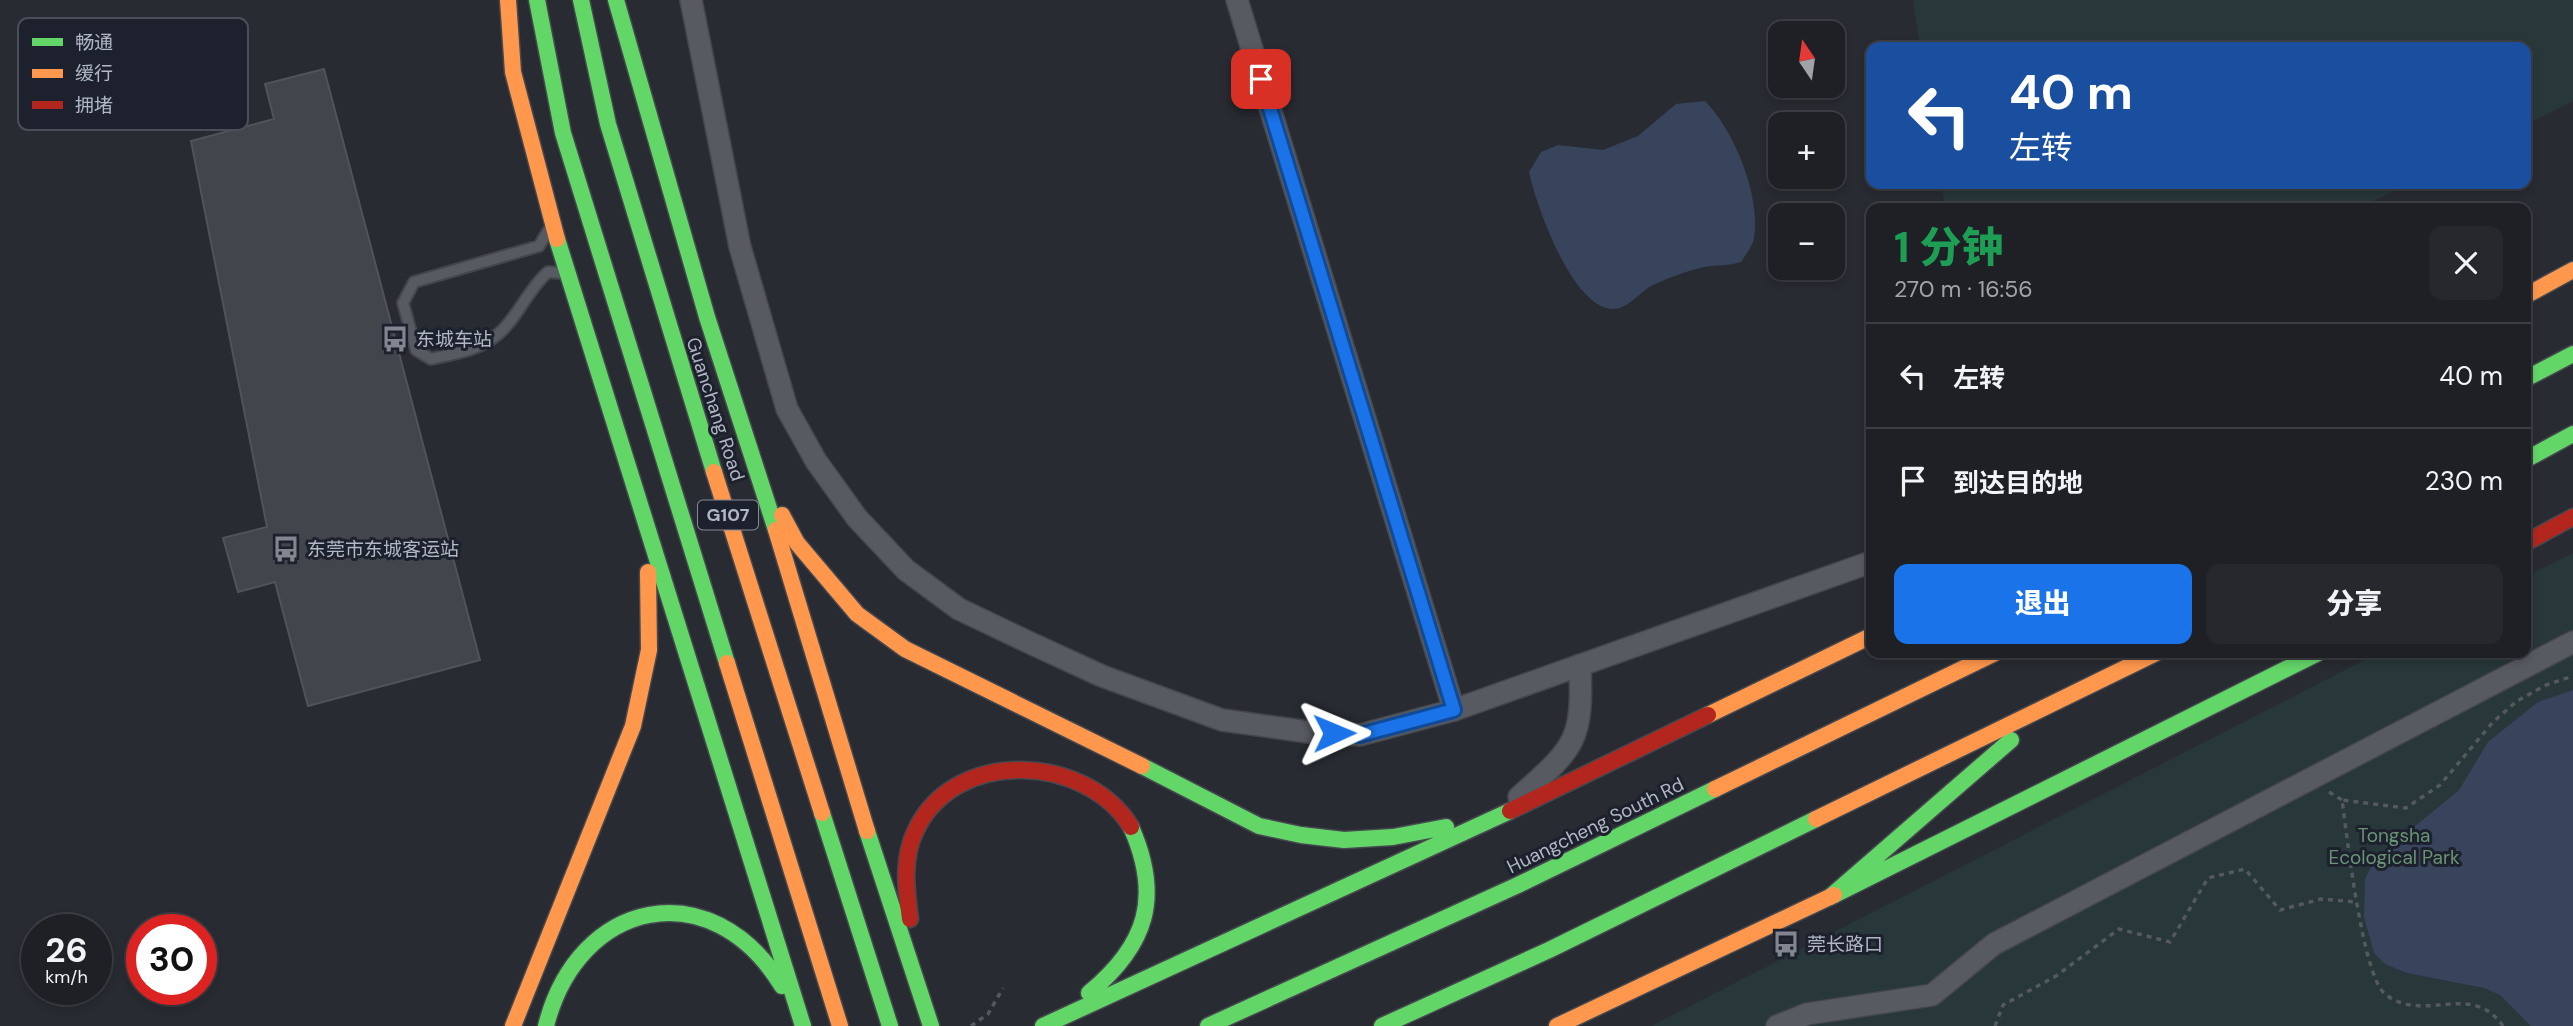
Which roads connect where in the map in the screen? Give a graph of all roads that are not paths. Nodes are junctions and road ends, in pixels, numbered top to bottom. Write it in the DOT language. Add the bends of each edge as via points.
graph roads {
  1 [pos="508,0"];
  2 [pos="537,0"];
  3 [pos="580,0"];
  4 [pos="615,0"];
  5 [pos="691,0"];
  6 [pos="1237,0"];
  7 [pos="550,217"];
  8 [pos="2573,270"];
  9 [pos="571,286"];
  10 [pos="2531,291"];
  11 [pos="2573,354"];
  12 [pos="2531,376"];
  13 [pos="2573,434"];
  14 [pos="2531,457"];
  15 [pos="755,464"];
  16 [pos="642,507"];
  17 [pos="2573,517"];
  18 [pos="2531,539"];
  19 [pos="1866,564"];
  20 [pos="1866,638"];
  21 [pos="2573,642"];
  22 [pos="1985,658"];
  23 [pos="2146,658"];
  24 [pos="2308,658"];
  25 [pos="1580,665"];
  26 [pos="2050,705"];
  27 [pos="1454,710"];
  28 [pos="1496,818"];
  29 [pos="1830,897"];
  30 [pos="925,1008"];
  31 [pos="1580,1016"];
  32 [pos="513,1026"];
  33 [pos="546,1026"];
  34 [pos="802,1026"];
  35 [pos="841,1026"];
  36 [pos="890,1026"];
  37 [pos="931,1026"];
  38 [pos="1042,1026"];
  39 [pos="1208,1026"];
  40 [pos="1382,1026"];
  41 [pos="1557,1026"];
  42 [pos="1566,1026"];
  43 [pos="1777,1026"];
  1 -- 7 [label="main road" via="513,72"];
  2 -- 35 [label="main road, G107" via="563,133"];
  3 -- 36 [label="main road, Guanchang Road / G107" via="608,124 652,275"];
  4 -- 15 [label="main road"];
  5 -- 27 [label="street" via="740,247 788,409 816,461 857,518 906,570 959,609 1026,641 1102,676 1222,720 1360,735"];
  6 -- 27 [label="street"];
  7 -- 9 [label="main road"];
  7 -- 9 [label="lane" via="539,246 414,282 403,303 416,350 431,359 466,351 497,335 532,285 548,272 560,271"];
  8 -- 10 [label="main road"];
  9 -- 16 [label="main road"];
  11 -- 12 [label="main road"];
  13 -- 14 [label="main road"];
  15 -- 28 [label="main road" via="797,543 857,614 905,649 1259,826 1344,840 1393,837"];
  15 -- 30 [label="main road" via="836,735"];
  16 -- 32 [label="main road" via="652,610 645,686 634,726"];
  16 -- 34 [label="main road"];
  17 -- 18 [label="main road"];
  19 -- 25 [label="street"];
  20 -- 28 [label="main road"];
  21 -- 43 [label="street" via="1994,944 1932,995 1807,1014"];
  22 -- 39 [label="main road, Huangcheng South Rd" via="1518,885"];
  23 -- 26 [label="main road"];
  24 -- 29 [label="main road"];
  25 -- 27 [label="street"];
  25 -- 28 [label="street" via="1582,713 1567,754"];
  26 -- 29 [label="main road"];
  26 -- 40 [label="main road" via="1549,950"];
  28 -- 38 [label="main road"];
  29 -- 31 [label="main road"];
  30 -- 37 [label="main road"];
  30 -- 38 [label="main road" via="906,882 910,844 920,821 939,799 966,783 995,773 1054,770 1081,779 1106,795 1125,816 1146,864 1148,893 1139,938 1127,959 1091,992"];
  31 -- 41 [label="main road"];
  31 -- 42 [label="main road"];
  33 -- 34 [label="main road" via="566,970 584,948 629,922 678,914 702,916 738,934 766,962"];
}
